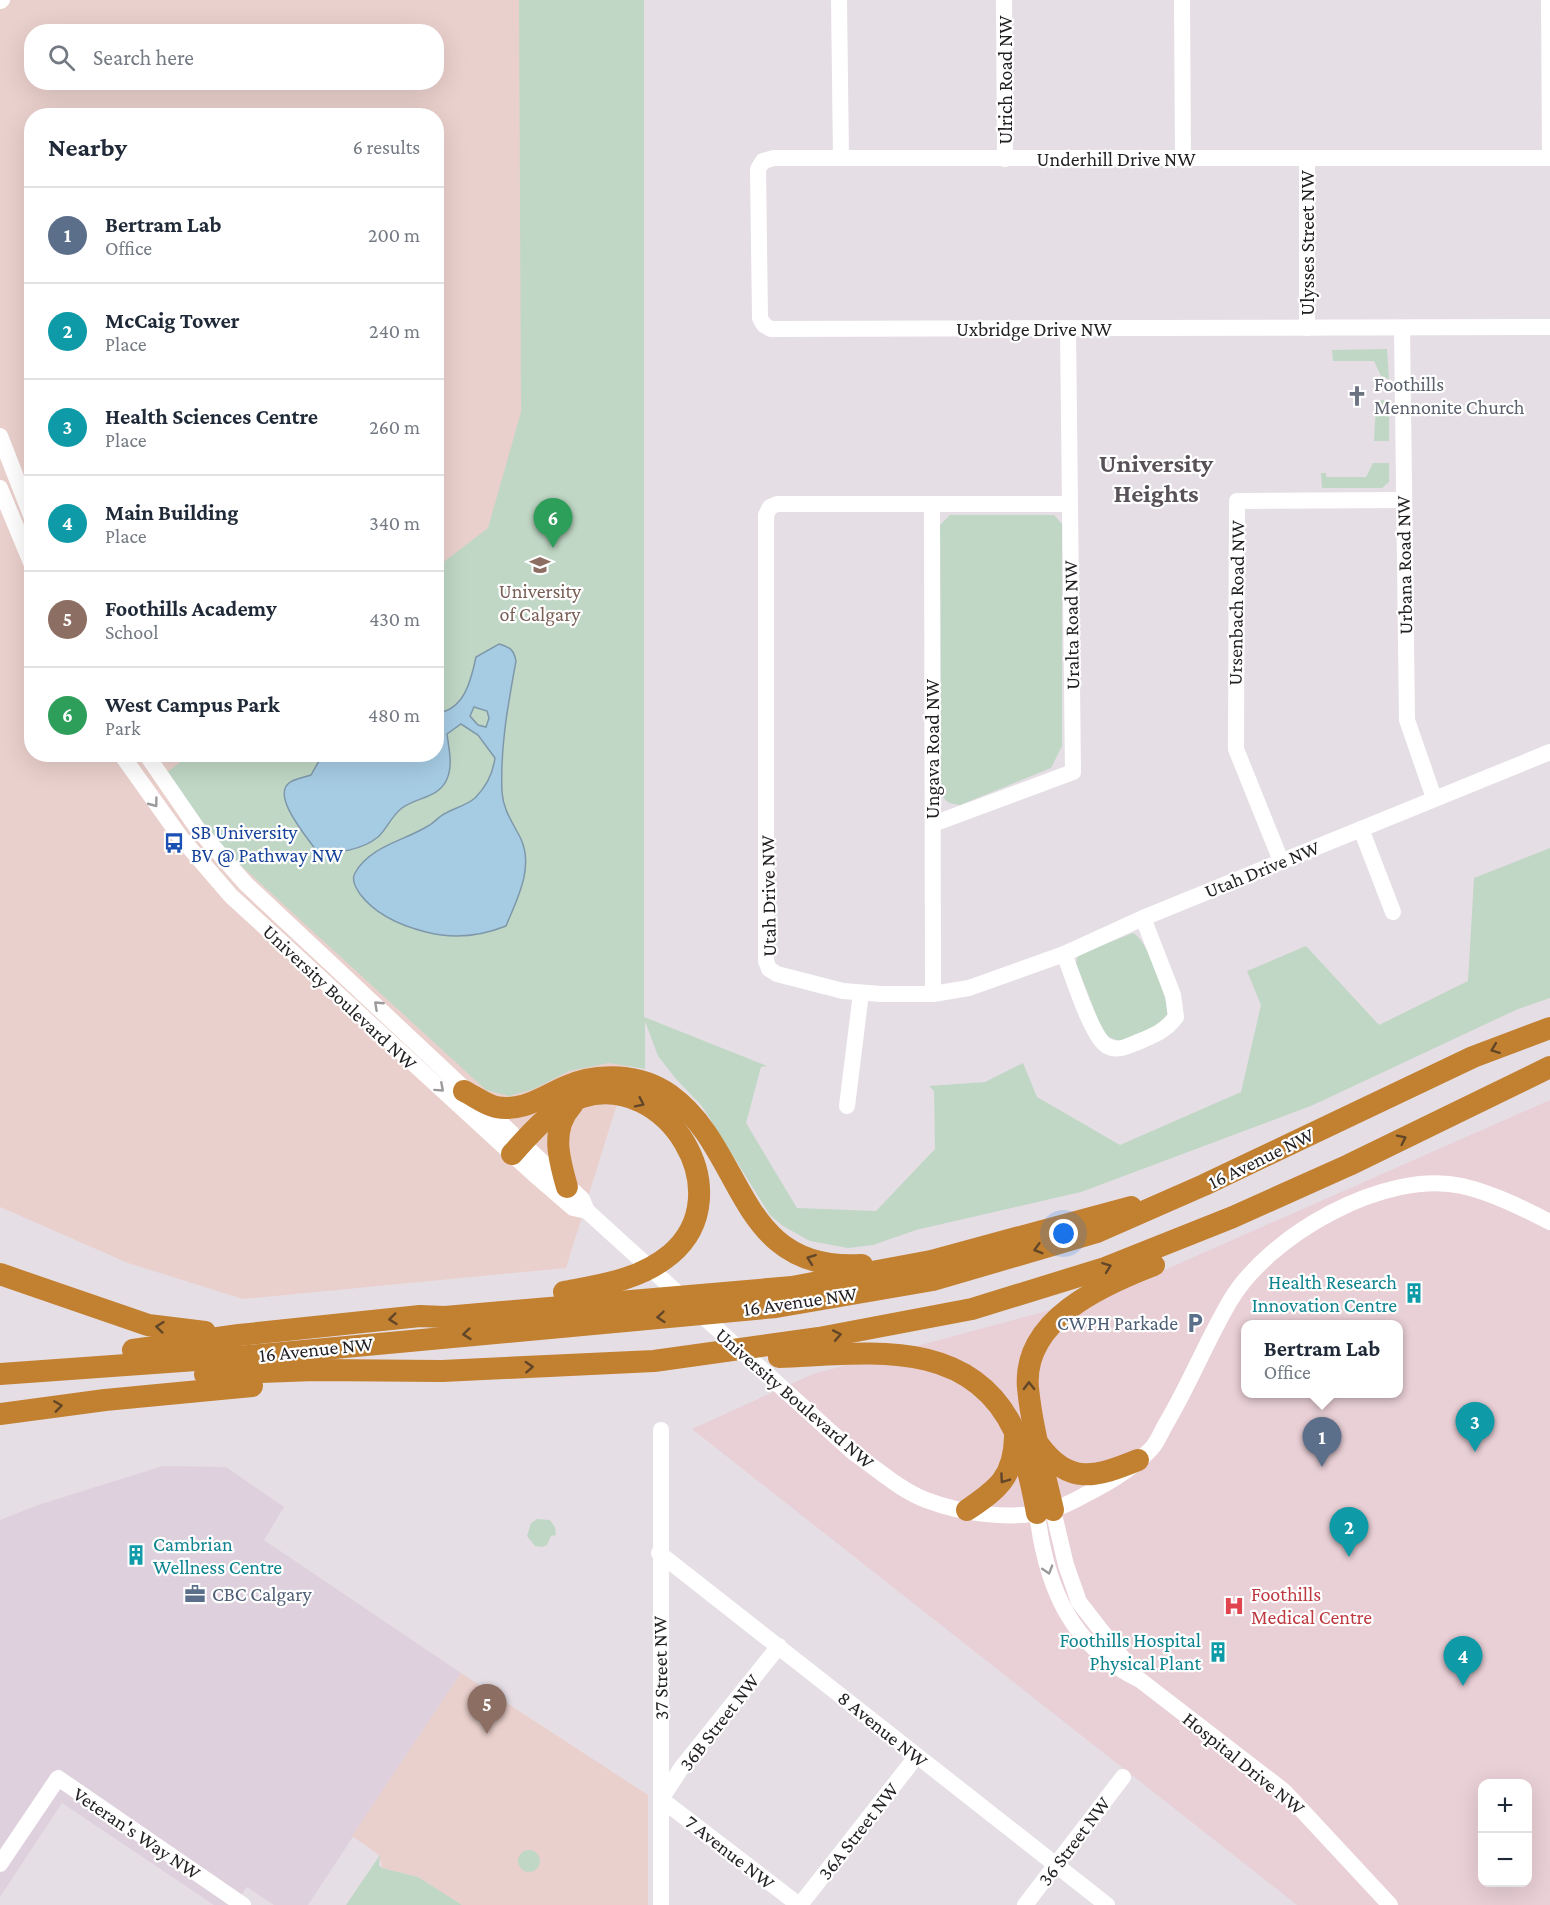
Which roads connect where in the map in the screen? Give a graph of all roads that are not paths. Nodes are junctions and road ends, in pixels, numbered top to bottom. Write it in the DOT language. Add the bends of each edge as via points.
graph roads {
  1 [pos="839,0"];
  2 [pos="1004,0"];
  3 [pos="1182,0"];
  4 [pos="1549,0"];
  5 [pos="841,158"];
  6 [pos="1183,158"];
  7 [pos="1306,158"];
  8 [pos="1550,158"];
  9 [pos="1005,159"];
  10 [pos="1550,327"];
  11 [pos="1307,328"];
  12 [pos="1402,328"];
  13 [pos="1068,329"];
  14 [pos="0,436"];
  15 [pos="0,488"];
  16 [pos="24,498"];
  17 [pos="1403,500"];
  18 [pos="932,504"];
  19 [pos="1069,504"];
  20 [pos="24,546"];
  21 [pos="1550,752"];
  22 [pos="127,762"];
  23 [pos="152,762"];
  24 [pos="1434,798"];
  25 [pos="933,824"];
  26 [pos="1360,828"];
  27 [pos="1281,861"];
  28 [pos="1393,912"];
  29 [pos="1143,918"];
  30 [pos="1064,954"];
  31 [pos="861,993"];
  32 [pos="933,994"];
  33 [pos="1550,1028"];
  34 [pos="1550,1067"];
  35 [pos="464,1091"];
  36 [pos="583,1096"];
  37 [pos="545,1100"];
  38 [pos="847,1106"];
  39 [pos="513,1144"];
  40 [pos="1349,1165"];
  41 [pos="567,1187"];
  42 [pos="1171,1199"];
  43 [pos="587,1211"];
  44 [pos="1550,1222"];
  45 [pos="931,1261"];
  46 [pos="0,1274"];
  47 [pos="420,1316"];
  48 [pos="239,1335"];
  49 [pos="654,1361"];
  50 [pos="0,1372"];
  51 [pos="365,1372"];
  52 [pos="0,1389"];
  53 [pos="0,1414"];
  54 [pos="661,1430"];
  55 [pos="1015,1433"];
  56 [pos="1038,1444"];
  57 [pos="1137,1460"];
  58 [pos="966,1510"];
  59 [pos="1045,1511"];
  60 [pos="659,1553"];
  61 [pos="779,1646"];
  62 [pos="916,1757"];
  63 [pos="1123,1777"];
  64 [pos="661,1799"];
  65 [pos="0,1864"];
  66 [pos="1056,1865"];
  67 [pos="243,1905"];
  68 [pos="662,1905"];
  69 [pos="799,1905"];
  70 [pos="1025,1905"];
  71 [pos="1107,1905"];
  72 [pos="1390,1905"];
  1 -- 5 [label="street"];
  2 -- 9 [label="street, Ulrich Road NW"];
  3 -- 6 [label="street"];
  4 -- 8 [label="street"];
  5 -- 9 [label="street, Underhill Drive NW"];
  5 -- 13 [label="street, Uxbridge Drive NW" via="774,158 763,161 758,169 760,318 764,325 771,329"];
  6 -- 7 [label="street, Underhill Drive NW"];
  6 -- 9 [label="street, Underhill Drive NW"];
  7 -- 8 [label="street, Underhill Drive NW"];
  7 -- 11 [label="street, Ulysses Street NW"];
  10 -- 12 [label="street, Uxbridge Drive NW"];
  11 -- 12 [label="street, Uxbridge Drive NW"];
  11 -- 13 [label="street, Uxbridge Drive NW"];
  12 -- 17 [label="street, Urbana Road NW"];
  13 -- 19 [label="street, Uralta Road NW"];
  14 -- 16 [label="street"];
  15 -- 20 [label="street"];
  17 -- 24 [label="street, Urbana Road NW" via="1407,720"];
  17 -- 27 [label="street, Ursenbach Road NW" via="1237,501 1236,749"];
  18 -- 19 [label="street, Utah Drive NW"];
  18 -- 25 [label="street, Ungava Road NW"];
  18 -- 31 [label="street, Utah Drive NW" via="777,504 765,515 766,961 777,974"];
  19 -- 25 [label="street, Uralta Road NW" via="1073,772"];
  21 -- 24 [label="street, Utah Drive NW"];
  22 -- 39 [label="street, University Boulevard NW, one-way" via="181,838 231,896"];
  35 -- 23 [label="street, University Boulevard NW, one-way" via="246,884 197,828"];
  24 -- 26 [label="street, Utah Drive NW"];
  25 -- 32 [label="street, Ungava Road NW"];
  26 -- 27 [label="street, Utah Drive NW"];
  26 -- 28 [label="street"];
  27 -- 29 [label="street, Utah Drive NW"];
  29 -- 30 [label="street, Utah Drive NW"];
  29 -- 30 [label="street" via="1173,995 1176,1017 1166,1031 1121,1049 1101,1041"];
  30 -- 32 [label="street, Utah Drive NW" via="969,988"];
  31 -- 32 [label="street, Utah Drive NW"];
  31 -- 38 [label="street"];
  33 -- 42 [label="highway, 16 Avenue NW, one-way" via="1473,1057"];
  40 -- 34 [label="highway, 16 Avenue NW, one-way"];
  35 -- 37 [label="highway" via="495,1107 526,1106"];
  35 -- 39 [label="street, University Boulevard NW"];
  36 -- 39 [label="highway" via="565,1104"];
  36 -- 41 [label="highway" via="565,1113 559,1127 557,1152"];
  36 -- 47 [label="highway, one-way" via="627,1097 676,1129 698,1168 700,1186 693,1221 683,1240 671,1254 620,1281"];
  37 -- 39 [label="highway"];
  45 -- 37 [label="highway, one-way" via="849,1266 816,1262 792,1251 776,1240 748,1208 703,1127 688,1110 650,1084 629,1078 591,1079 565,1087"];
  39 -- 41 [label="street, University Boulevard NW"];
  39 -- 43 [label="street, University Boulevard NW" via="573,1208"];
  49 -- 40 [label="highway, 16 Avenue NW, one-way" via="819,1338 972,1309 1105,1268"];
  56 -- 40 [label="highway, one-way" via="1028,1386 1031,1363 1042,1334 1064,1311 1132,1274 1212,1242 1297,1201"];
  41 -- 43 [label="street, University Boulevard NW" via="582,1199"];
  42 -- 45 [label="highway" via="1106,1212"];
  42 -- 50 [label="highway, 16 Avenue NW, one-way" via="1097,1232 933,1280 776,1307 238,1357"];
  43 -- 58 [label="street, University Boulevard NW" via="854,1453 926,1500"];
  44 -- 57 [label="street" via="1496,1196 1462,1186 1430,1183 1371,1195 1319,1220 1278,1248 1247,1278 1230,1301 1152,1448"];
  45 -- 47 [label="highway" via="792,1287"];
  48 -- 46 [label="highway, one-way" via="148,1325"];
  47 -- 48 [label="highway, one-way"];
  48 -- 50 [label="highway"];
  51 -- 49 [label="highway, 16 Avenue NW, one-way"];
  49 -- 55 [label="highway" via="876,1353 922,1357 950,1366 983,1385"];
  51 -- 52 [label="highway, 16 Avenue NW" via="225,1373"];
  53 -- 51 [label="highway, one-way"];
  54 -- 60 [label="street, 37 Street NW"];
  55 -- 58 [label="highway, one-way" via="1008,1474 997,1488"];
  55 -- 59 [label="highway"];
  56 -- 57 [label="highway" via="1058,1468 1081,1475 1095,1475"];
  56 -- 59 [label="highway"];
  57 -- 59 [label="street" via="1114,1479"];
  58 -- 59 [label="street, University Boulevard NW" via="1007,1515"];
  59 -- 72 [label="street, Hospital Drive NW" via="1079,1602 1140,1680 1284,1791"];
  60 -- 61 [label="street, 8 Avenue NW"];
  60 -- 64 [label="street, 37 Street NW"];
  61 -- 62 [label="street, 8 Avenue NW"];
  61 -- 64 [label="street, 36B Street NW"];
  62 -- 66 [label="street, 8 Avenue NW"];
  62 -- 69 [label="street, 36A Street NW"];
  63 -- 66 [label="street, 36 Street NW"];
  64 -- 68 [label="street, 37 Street NW"];
  64 -- 69 [label="street, 7 Avenue NW"];
  65 -- 67 [label="street, Veteran's Way NW" via="58,1778"];
  66 -- 70 [label="street, 36 Street NW"];
  66 -- 71 [label="street, 8 Avenue NW"];
}
